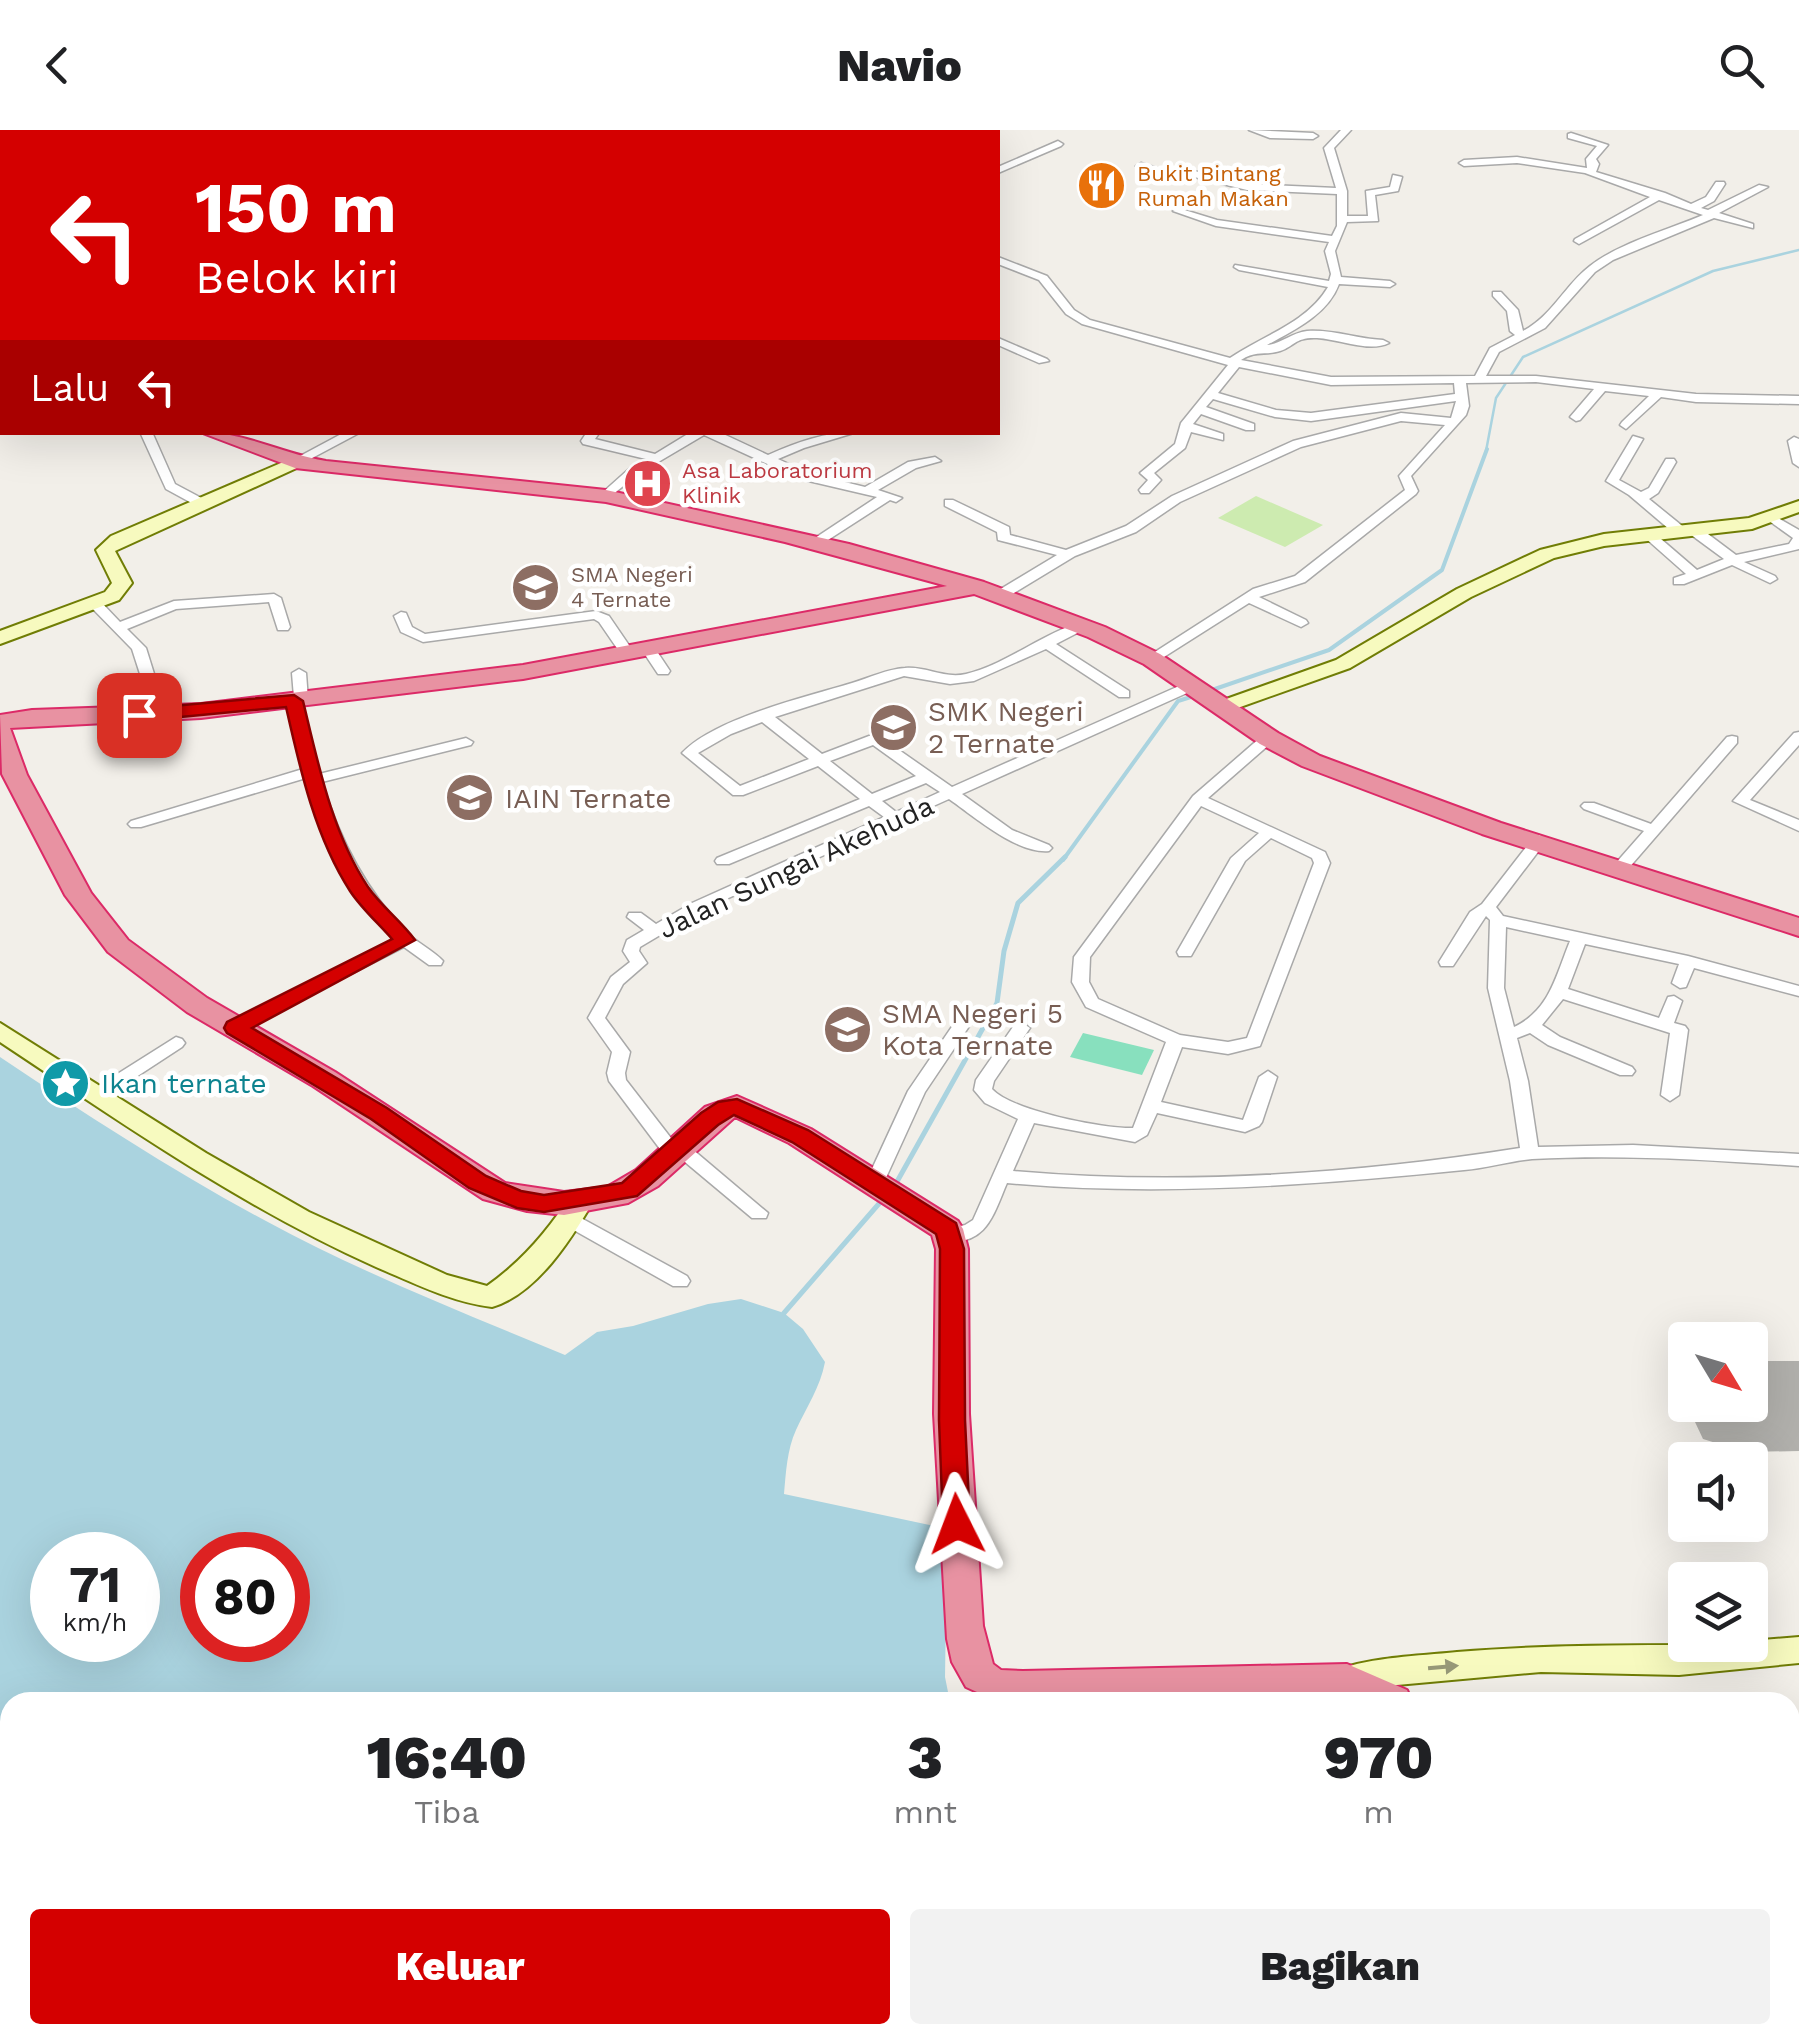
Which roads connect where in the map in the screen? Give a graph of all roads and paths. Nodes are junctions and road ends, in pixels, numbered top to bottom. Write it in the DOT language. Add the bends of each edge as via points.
graph roads {
  1 [pos="1254,130"];
  2 [pos="1300,130"];
  3 [pos="1341,134"];
  4 [pos="1313,136"];
  5 [pos="1571,136"];
  6 [pos="1058,144"];
  7 [pos="1464,164"];
  8 [pos="1142,166"];
  9 [pos="1000,169"];
  10 [pos="1590,171"];
  11 [pos="1397,178"];
  12 [pos="1720,184"];
  13 [pos="1763,187"];
  14 [pos="1342,191"];
  15 [pos="1661,195"];
  16 [pos="1694,206"];
  17 [pos="1178,211"];
  18 [pos="1711,214"];
  19 [pos="1341,219"];
  20 [pos="1748,226"];
  21 [pos="1335,240"];
  22 [pos="1580,241"];
  23 [pos="1000,261"];
  24 [pos="1016,265"];
  25 [pos="1239,266"];
  26 [pos="1000,276"];
  27 [pos="1334,282"];
  28 [pos="1390,284"];
  29 [pos="1497,294"];
  30 [pos="1523,335"];
  31 [pos="1000,342"];
  32 [pos="1383,343"];
  33 [pos="1246,350"];
  34 [pos="1043,362"];
  35 [pos="1233,362"];
  36 [pos="1485,377"];
  37 [pos="1459,378"];
  38 [pos="1602,387"];
  39 [pos="1658,394"];
  40 [pos="1213,395"];
  41 [pos="1462,397"];
  42 [pos="1799,400"];
  43 [pos="1198,410"];
  44 [pos="1576,417"];
  45 [pos="1454,422"];
  46 [pos="1626,425"];
  47 [pos="1186,426"];
  48 [pos="1250,428"];
  49 [pos="147,435"];
  50 [pos="218,435"];
  51 [pos="349,435"];
  52 [pos="591,435"];
  53 [pos="695,435"];
  54 [pos="715,435"];
  55 [pos="840,435"];
  56 [pos="1219,438"];
  57 [pos="1637,438"];
  58 [pos="1794,441"];
  59 [pos="657,458"];
  60 [pos="769,459"];
  61 [pos="934,461"];
  62 [pos="295,462"];
  63 [pos="1670,462"];
  64 [pos="1799,463"];
  65 [pos="869,490"];
  66 [pos="1145,490"];
  67 [pos="606,496"];
  68 [pos="1641,498"];
  69 [pos="949,503"];
  70 [pos="203,504"];
  71 [pos="1799,506"];
  72 [pos="1771,518"];
  73 [pos="1688,532"];
  74 [pos="1649,536"];
  75 [pos="1799,538"];
  76 [pos="814,545"];
  77 [pos="1068,554"];
  78 [pos="1734,560"];
  79 [pos="1695,575"];
  80 [pos="1770,579"];
  81 [pos="1679,581"];
  82 [pos="970,588"];
  83 [pos="999,596"];
  84 [pos="1249,598"];
  85 [pos="95,604"];
  86 [pos="401,616"];
  87 [pos="1301,622"];
  88 [pos="283,627"];
  89 [pos="1078,627"];
  90 [pos="119,628"];
  91 [pos="0,638"];
  92 [pos="1046,644"];
  93 [pos="646,659"];
  94 [pos="1152,659"];
  95 [pos="298,673"];
  96 [pos="148,677"];
  97 [pos="1194,686"];
  98 [pos="1124,694"];
  99 [pos="297,700"];
  100 [pos="1220,705"];
  101 [pos="766,716"];
  102 [pos="0,722"];
  103 [pos="0,731"];
  104 [pos="1799,736"];
  105 [pos="1266,740"];
  106 [pos="1732,740"];
  107 [pos="466,742"];
  108 [pos="818,760"];
  109 [pos="312,776"];
  110 [pos="929,776"];
  111 [pos="11,778"];
  112 [pos="954,795"];
  113 [pos="1198,799"];
  114 [pos="870,800"];
  115 [pos="1589,806"];
  116 [pos="895,819"];
  117 [pos="136,824"];
  118 [pos="1799,826"];
  119 [pos="1654,830"];
  120 [pos="1270,831"];
  121 [pos="1539,840"];
  122 [pos="1044,848"];
  123 [pos="722,861"];
  124 [pos="1621,868"];
  125 [pos="1493,914"];
  126 [pos="635,917"];
  127 [pos="1799,926"];
  128 [pos="655,930"];
  129 [pos="1579,938"];
  130 [pos="405,940"];
  131 [pos="1185,952"];
  132 [pos="435,960"];
  133 [pos="1688,961"];
  134 [pos="1447,962"];
  135 [pos="1680,983"];
  136 [pos="1557,991"];
  137 [pos="1799,991"];
  138 [pos="1674,1001"];
  139 [pos="970,1013"];
  140 [pos="1664,1025"];
  141 [pos="1534,1027"];
  142 [pos="235,1028"];
  143 [pos="1021,1028"];
  144 [pos="0,1031"];
  145 [pos="1508,1035"];
  146 [pos="1176,1040"];
  147 [pos="176,1043"];
  148 [pos="1626,1070"];
  149 [pos="1268,1077"];
  150 [pos="98,1094"];
  151 [pos="1670,1095"];
  152 [pos="1151,1106"];
  153 [pos="1028,1116"];
  154 [pos="676,1150"];
  155 [pos="1530,1152"];
  156 [pos="1799,1160"];
  157 [pos="1002,1176"];
  158 [pos="888,1190"];
  159 [pos="575,1210"];
  160 [pos="759,1213"];
  161 [pos="950,1235"];
  162 [pos="680,1281"];
  163 [pos="1799,1650"];
  164 [pos="1347,1680"];
  165 [pos="1372,1692"];
  1 -- 4 [label="street"];
  2 -- 4 [label="street"];
  3 -- 4 [label="street"];
  3 -- 14 [label="street" via="1328,152"];
  5 -- 10 [label="street" via="1602,145"];
  6 -- 9 [label="street"];
  7 -- 10 [label="street" via="1517,160"];
  8 -- 14 [label="street" via="1247,187"];
  10 -- 15 [label="street"];
  11 -- 19 [label="street" via="1394,189 1370,192 1374,219"];
  12 -- 16 [label="street"];
  13 -- 18 [label="street"];
  14 -- 19 [label="street"];
  15 -- 16 [label="street"];
  15 -- 22 [label="street"];
  16 -- 18 [label="street"];
  17 -- 21 [label="street" via="1216,223 1210,230 1286,244 1302,236"];
  18 -- 20 [label="street"];
  18 -- 30 [label="street" via="1609,258 1541,326"];
  19 -- 21 [label="street"];
  21 -- 27 [label="street"];
  23 -- 24 [label="street"];
  24 -- 26 [label="street"];
  24 -- 35 [label="street" via="1043,278 1086,322"];
  25 -- 27 [label="street"];
  27 -- 28 [label="street"];
  27 -- 33 [label="street" via="1317,310"];
  29 -- 30 [label="street"];
  30 -- 36 [label="street" via="1494,350"];
  31 -- 34 [label="street"];
  32 -- 33 [label="street" via="1304,332 1278,348"];
  33 -- 35 [label="street"];
  35 -- 37 [label="street" via="1331,381"];
  35 -- 40 [label="street"];
  36 -- 37 [label="street"];
  36 -- 38 [label="street"];
  37 -- 41 [label="street"];
  38 -- 39 [label="street"];
  38 -- 44 [label="street"];
  39 -- 42 [label="street"];
  39 -- 46 [label="street"];
  40 -- 41 [label="street" via="1311,417"];
  40 -- 43 [label="street"];
  41 -- 45 [label="street"];
  43 -- 47 [label="street"];
  43 -- 48 [label="street"];
  45 -- 77 [label="street" via="1401,416 1297,444 1176,500 1131,530"];
  45 -- 84 [label="street" via="1410,469 1404,480 1414,489 1398,504 1300,580"];
  47 -- 56 [label="street"];
  47 -- 66 [label="street" via="1182,444 1146,473 1154,480"];
  49 -- 70 [label="street" via="170,486"];
  50 -- 62 [label="highway"];
  51 -- 62 [label="street"];
  52 -- 59 [label="street" via="587,440"];
  53 -- 59 [label="street"];
  54 -- 60 [label="street"];
  55 -- 60 [label="street"];
  57 -- 68 [label="street" via="1612,481"];
  58 -- 64 [label="street"];
  59 -- 67 [label="street"];
  60 -- 65 [label="street" via="804,476"];
  61 -- 65 [label="street" via="912,465"];
  62 -- 67 [label="highway"];
  62 -- 70 [label="main road"];
  63 -- 68 [label="street" via="1654,490"];
  65 -- 76 [label="street" via="892,497"];
  67 -- 76 [label="highway"];
  68 -- 73 [label="street"];
  69 -- 77 [label="street" via="1004,530 1003,537"];
  70 -- 85 [label="main road" via="106,548 122,583"];
  71 -- 72 [label="main road"];
  72 -- 73 [label="main road"];
  72 -- 75 [label="street"];
  73 -- 74 [label="main road"];
  73 -- 78 [label="street"];
  74 -- 79 [label="street"];
  74 -- 100 [label="main road" via="1547,554 1464,593 1343,664"];
  75 -- 78 [label="street" via="1794,547"];
  76 -- 82 [label="highway"];
  77 -- 83 [label="street"];
  78 -- 79 [label="street"];
  78 -- 80 [label="street"];
  79 -- 81 [label="street"];
  82 -- 83 [label="highway"];
  82 -- 93 [label="highway"];
  83 -- 89 [label="highway"];
  84 -- 87 [label="street"];
  84 -- 94 [label="street"];
  85 -- 90 [label="street"];
  85 -- 91 [label="main road"];
  86 -- 93 [label="street" via="406,629 423,638 596,615"];
  88 -- 90 [label="street" via="273,598 174,606"];
  89 -- 92 [label="street"];
  89 -- 94 [label="highway"];
  90 -- 96 [label="street" via="139,648"];
  92 -- 98 [label="street"];
  92 -- 101 [label="street" via="958,680 903,672"];
  93 -- 99 [label="highway"];
  94 -- 97 [label="highway"];
  95 -- 99 [label="street"];
  97 -- 100 [label="highway"];
  97 -- 112 [label="street, Jalan Sungai Akehuda"];
  99 -- 102 [label="highway"];
  99 -- 109 [label="street"];
  100 -- 105 [label="highway"];
  101 -- 108 [label="street"];
  101 -- 108 [label="street" via="703,742 690,757 738,792"];
  103 -- 111 [label="highway"];
  104 -- 118 [label="street" via="1740,801"];
  105 -- 113 [label="street"];
  105 -- 121 [label="highway" via="1350,777"];
  106 -- 119 [label="street"];
  107 -- 109 [label="street"];
  108 -- 110 [label="street" via="874,738"];
  108 -- 114 [label="street"];
  109 -- 117 [label="street"];
  109 -- 130 [label="street" via="350,874"];
  110 -- 112 [label="street"];
  110 -- 114 [label="street"];
  111 -- 142 [label="highway" via="106,932"];
  112 -- 116 [label="street, Jalan Sungai Akehuda"];
  112 -- 122 [label="street" via="1007,834"];
  113 -- 120 [label="street"];
  113 -- 146 [label="street" via="1103,926 1080,968 1092,1003"];
  114 -- 116 [label="street"];
  114 -- 123 [label="street"];
  115 -- 119 [label="street"];
  116 -- 128 [label="street, Jalan Sungai Akehuda"];
  119 -- 124 [label="street"];
  120 -- 131 [label="street" via="1239,858"];
  120 -- 146 [label="street" via="1319,854 1322,863 1258,1035 1249,1046 1228,1048"];
  121 -- 124 [label="highway"];
  121 -- 125 [label="street"];
  124 -- 127 [label="highway"];
  125 -- 129 [label="street"];
  125 -- 134 [label="street" via="1476,916"];
  125 -- 145 [label="street" via="1496,988"];
  126 -- 128 [label="street"];
  128 -- 154 [label="street, Jalan Sungai Akehuda" via="631,947 639,963 617,981 596,1018 620,1052 618,1081"];
  129 -- 133 [label="street"];
  129 -- 136 [label="street"];
  130 -- 132 [label="street"];
  130 -- 142 [label="street"];
  133 -- 135 [label="street"];
  133 -- 137 [label="street"];
  136 -- 140 [label="street"];
  136 -- 141 [label="street"];
  138 -- 140 [label="street"];
  139 -- 158 [label="street" via="917,1091"];
  140 -- 151 [label="street" via="1680,1032"];
  141 -- 145 [label="street"];
  141 -- 148 [label="street"];
  142 -- 159 [label="highway" via="366,1104 494,1190"];
  143 -- 153 [label="street" via="983,1090"];
  144 -- 150 [label="main road"];
  145 -- 155 [label="street"];
  146 -- 152 [label="street"];
  147 -- 150 [label="street"];
  149 -- 152 [label="street" via="1254,1122 1245,1126"];
  150 -- 159 [label="main road" via="363,1252 468,1294 492,1297 506,1288"];
  152 -- 153 [label="street" via="1135,1136"];
  153 -- 157 [label="street"];
  154 -- 158 [label="highway" via="710,1119 737,1106"];
  154 -- 159 [label="highway" via="629,1190"];
  154 -- 160 [label="street"];
  155 -- 156 [label="street"];
  155 -- 157 [label="street" via="1366,1173 1064,1184"];
  157 -- 161 [label="street" via="977,1228"];
  158 -- 161 [label="highway"];
  159 -- 162 [label="street"];
  161 -- 164 [label="highway" via="954,1488 973,1668 1001,1688"];
  164 -- 163 [label="main road, one-way" via="1540,1660 1679,1661"];
  164 -- 165 [label="highway"];
}
